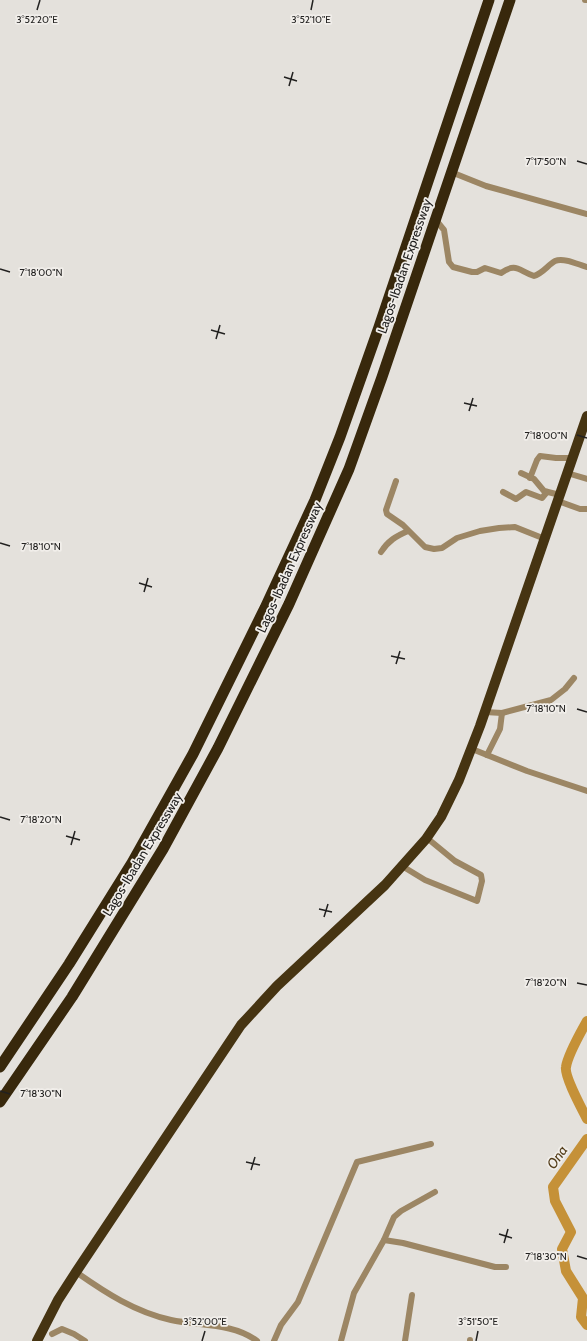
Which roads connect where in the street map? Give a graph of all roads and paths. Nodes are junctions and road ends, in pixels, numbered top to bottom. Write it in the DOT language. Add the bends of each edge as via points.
graph roads {
  1 [pos="489,0"];
  2 [pos="510,0"];
  3 [pos="451,172"];
  4 [pos="587,214"];
  5 [pos="435,219"];
  6 [pos="587,267"];
  7 [pos="587,416"];
  8 [pos="573,458"];
  9 [pos="521,473"];
  10 [pos="567,473"];
  11 [pos="530,478"];
  12 [pos="586,478"];
  13 [pos="396,481"];
  14 [pos="503,492"];
  15 [pos="547,492"];
  16 [pos="559,498"];
  17 [pos="587,509"];
  18 [pos="408,531"];
  19 [pos="545,540"];
  20 [pos="381,552"];
  21 [pos="574,678"];
  22 [pos="485,712"];
  23 [pos="502,713"];
  24 [pos="472,750"];
  25 [pos="487,756"];
  26 [pos="587,791"];
  27 [pos="427,838"];
  28 [pos="402,866"];
  29 [pos="0,1067"];
  30 [pos="0,1102"];
  31 [pos="431,1144"];
  32 [pos="435,1192"];
  33 [pos="384,1240"];
  34 [pos="506,1267"];
  35 [pos="76,1272"];
  36 [pos="412,1296"];
  37 [pos="52,1334"];
  38 [pos="37,1341"];
  39 [pos="86,1341"];
  40 [pos="257,1341"];
  41 [pos="274,1341"];
  42 [pos="341,1341"];
  43 [pos="404,1341"];
  1 -- 29 [label="highway, Lagos-Ibadan Expressway" via="340,437 315,500 272,594 193,754 148,836 69,964"];
  2 -- 3 [label="highway, Lagos-Ibadan Expressway"];
  3 -- 4 [label="street" via="486,186"];
  3 -- 5 [label="highway, Lagos-Ibadan Expressway"];
  5 -- 6 [label="street" via="444,230 449,262 453,267 472,272 485,268 501,273 508,267 514,267 534,276 557,260"];
  5 -- 30 [label="highway, Lagos-Ibadan Expressway" via="349,469 265,655 163,849 72,997"];
  7 -- 8 [label="highway"];
  8 -- 10 [label="highway"];
  8 -- 11 [label="street" via="540,456"];
  9 -- 11 [label="street"];
  10 -- 12 [label="street"];
  10 -- 16 [label="highway"];
  11 -- 15 [label="street"];
  13 -- 18 [label="street" via="386,510 387,514"];
  14 -- 15 [label="street" via="516,499 526,492 542,498"];
  15 -- 16 [label="street"];
  16 -- 17 [label="street" via="580,509"];
  16 -- 19 [label="highway"];
  18 -- 19 [label="street" via="425,547 434,549 442,548 457,538 499,528 515,527"];
  18 -- 20 [label="street" via="392,538"];
  19 -- 22 [label="highway"];
  21 -- 23 [label="street" via="551,700"];
  22 -- 23 [label="street"];
  22 -- 24 [label="highway"];
  23 -- 25 [label="street" via="500,729"];
  24 -- 25 [label="street"];
  24 -- 27 [label="highway" via="449,801"];
  25 -- 26 [label="street"];
  27 -- 28 [label="highway"];
  27 -- 28 [label="street" via="455,861 481,875 477,901 425,880"];
  28 -- 35 [label="highway" via="277,986 241,1025"];
  31 -- 41 [label="street" via="357,1162 298,1302 281,1325"];
  32 -- 33 [label="street" via="394,1217"];
  33 -- 34 [label="street" via="494,1267"];
  33 -- 42 [label="street" via="354,1293"];
  35 -- 38 [label="highway"];
  35 -- 40 [label="street" via="128,1305 171,1320 231,1329 249,1335"];
  36 -- 43 [label="street"];
  37 -- 39 [label="street" via="62,1329"];
}
